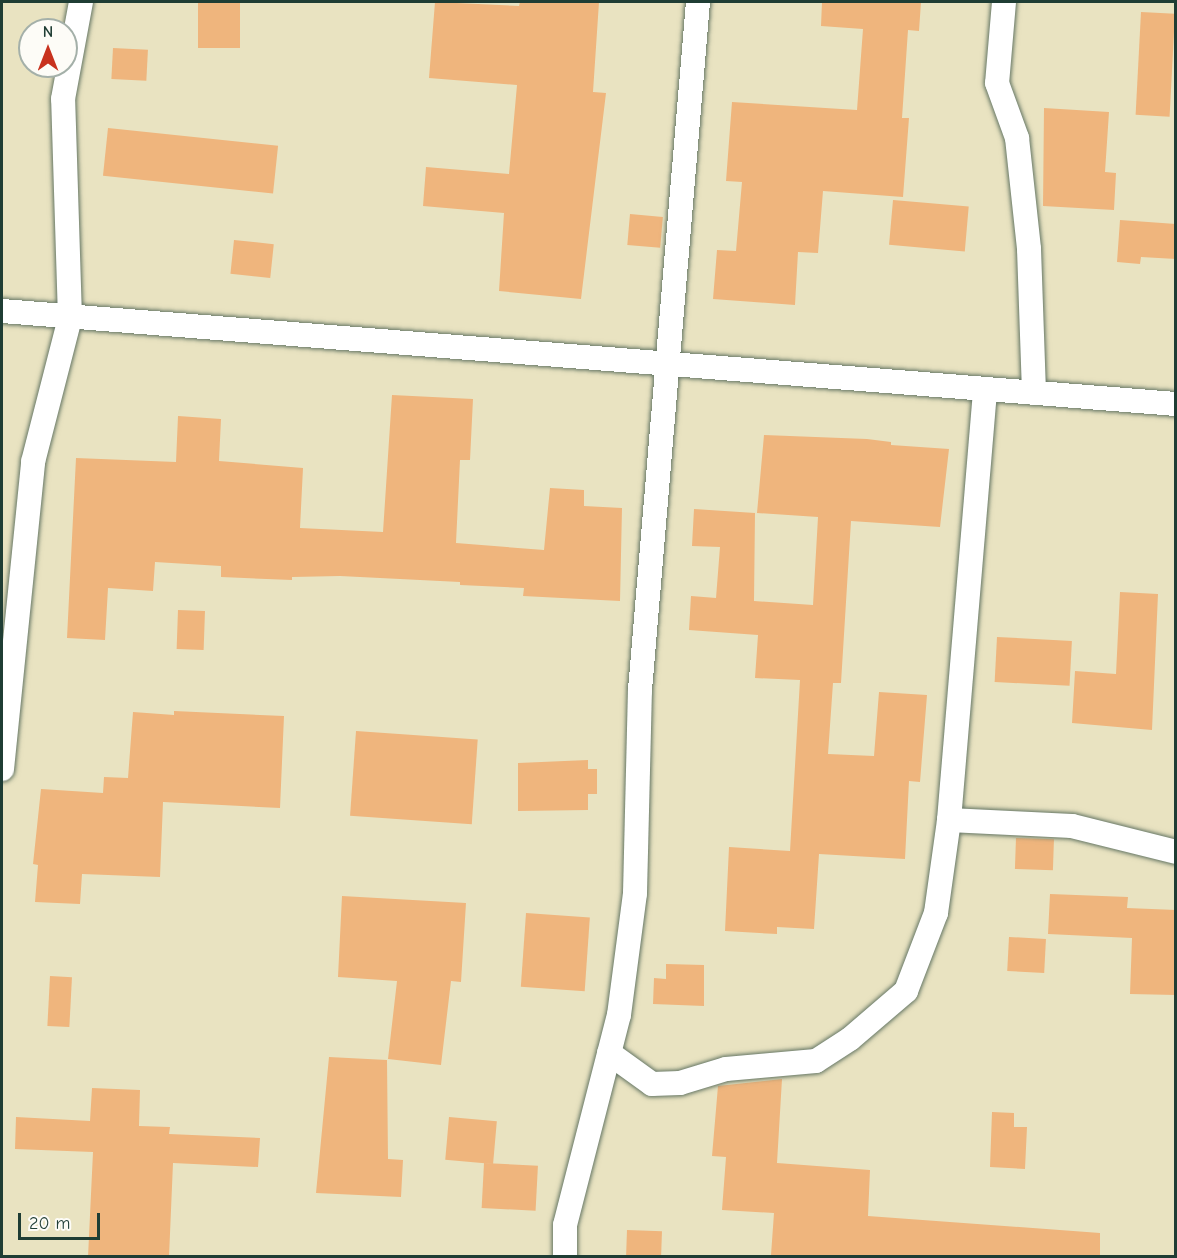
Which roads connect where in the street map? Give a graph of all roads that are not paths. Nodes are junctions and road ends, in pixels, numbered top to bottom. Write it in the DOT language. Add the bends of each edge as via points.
graph roads {
  1 [pos="81,2"];
  2 [pos="698,2"];
  3 [pos="1004,2"];
  4 [pos="2,311"];
  5 [pos="70,318"];
  6 [pos="666,366"];
  7 [pos="985,390"];
  8 [pos="1034,393"];
  9 [pos="1176,404"];
  10 [pos="2,769"];
  11 [pos="950,820"];
  12 [pos="1176,852"];
  13 [pos="609,1053"];
  14 [pos="565,1257"];
  1 -- 5 [label="street" via="63,99"];
  2 -- 6 [label="street"];
  3 -- 8 [label="street" via="998,83 1017,138 1029,249"];
  4 -- 5 [label="street"];
  5 -- 6 [label="street"];
  5 -- 10 [label="street" via="33,462"];
  6 -- 7 [label="street"];
  6 -- 13 [label="street" via="640,690 634,893 619,1015"];
  7 -- 8 [label="street"];
  7 -- 11 [label="street"];
  8 -- 9 [label="street"];
  11 -- 12 [label="street" via="1072,826"];
  11 -- 13 [label="street" via="936,914 906,991 850,1039 816,1060 726,1069 680,1083 652,1084"];
  13 -- 14 [label="street" via="565,1225"];
}
